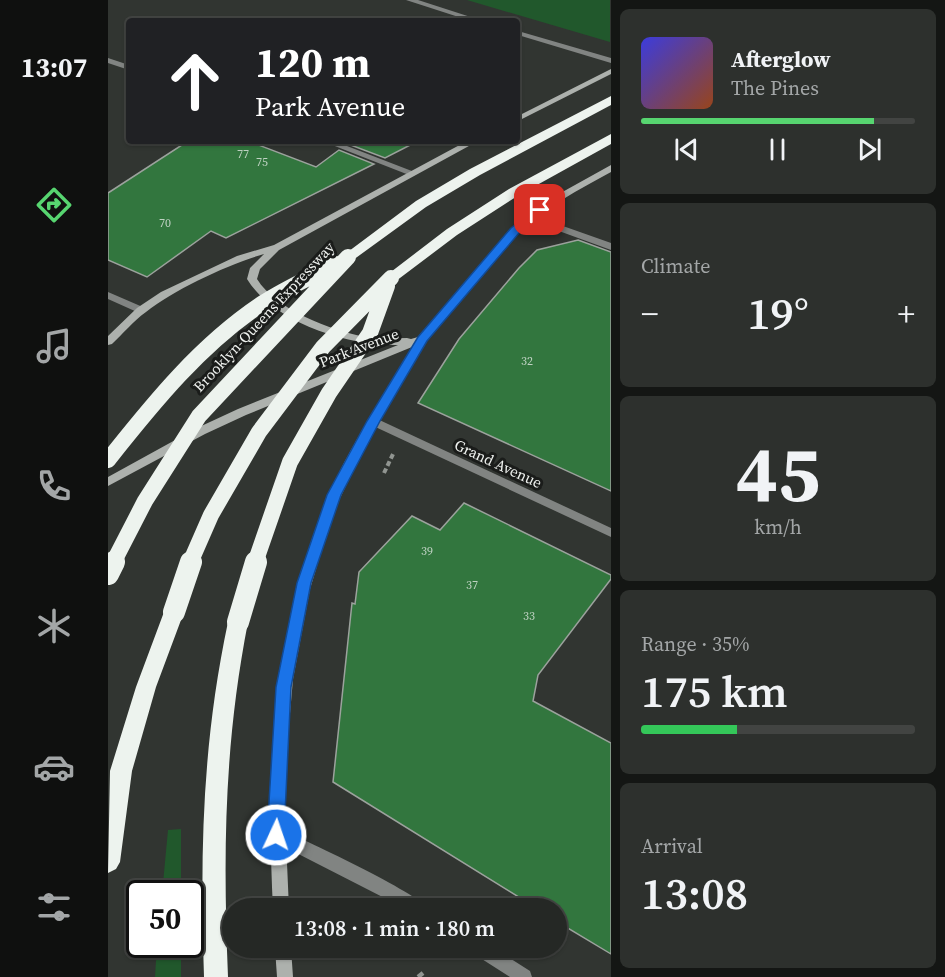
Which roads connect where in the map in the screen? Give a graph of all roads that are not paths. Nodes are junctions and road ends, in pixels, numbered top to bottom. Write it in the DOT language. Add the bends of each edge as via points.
graph roads {
  1 [pos="410,0"];
  2 [pos="469,18"];
  3 [pos="520,34"];
  4 [pos="108,60"];
  5 [pos="610,61"];
  6 [pos="126,67"];
  7 [pos="610,71"];
  8 [pos="610,100"];
  9 [pos="520,118"];
  10 [pos="610,138"];
  11 [pos="334,144"];
  12 [pos="468,144"];
  13 [pos="610,168"];
  14 [pos="412,173"];
  15 [pos="529,217"];
  16 [pos="278,247"];
  17 [pos="610,247"];
  18 [pos="348,257"];
  19 [pos="391,278"];
  20 [pos="108,295"];
  21 [pos="141,310"];
  22 [pos="422,339"];
  23 [pos="108,342"];
  24 [pos="373,421"];
  25 [pos="108,460"];
  26 [pos="108,482"];
  27 [pos="610,533"];
  28 [pos="108,574"];
  29 [pos="276,835"];
  30 [pos="108,862"];
  31 [pos="280,898"];
  32 [pos="403,898"];
  33 [pos="284,958"];
  34 [pos="495,958"];
  35 [pos="216,977"];
  36 [pos="285,977"];
  37 [pos="524,977"];
  1 -- 2 [label="street"];
  3 -- 5 [label="street"];
  4 -- 6 [label="street"];
  7 -- 9 [label="main road"];
  8 -- 18 [label="highway, Brooklyn-Queens Expressway" via="475,172"];
  10 -- 19 [label="highway" via="514,192"];
  11 -- 14 [label="street"];
  12 -- 14 [label="main road"];
  13 -- 15 [label="main road, Park Avenue"];
  14 -- 16 [label="main road"];
  15 -- 17 [label="street"];
  15 -- 22 [label="main road, Park Avenue"];
  16 -- 21 [label="main road" via="240,258 165,294"];
  16 -- 22 [label="main road" via="255,268 252,279 261,292 283,308 322,327 360,339"];
  18 -- 25 [label="highway, bridge" via="276,296 238,322 145,412"];
  18 -- 28 [label="highway, Brooklyn-Queens Expressway, bridge" via="200,416 145,501"];
  19 -- 30 [label="highway, bridge" via="323,347 259,432 211,514 146,687 121,771"];
  19 -- 35 [label="highway, bridge" via="370,333 328,393 290,462 238,622 221,712 214,897"];
  20 -- 21 [label="street"];
  21 -- 23 [label="main road"];
  22 -- 24 [label="main road"];
  22 -- 26 [label="main road, Park Avenue" via="242,412"];
  24 -- 27 [label="street, Grand Avenue"];
  24 -- 29 [label="main road" via="334,495 304,583 284,687"];
  29 -- 31 [label="main road"];
  29 -- 32 [label="street"];
  33 -- 36 [label="main road"];
  34 -- 37 [label="street"];
}
